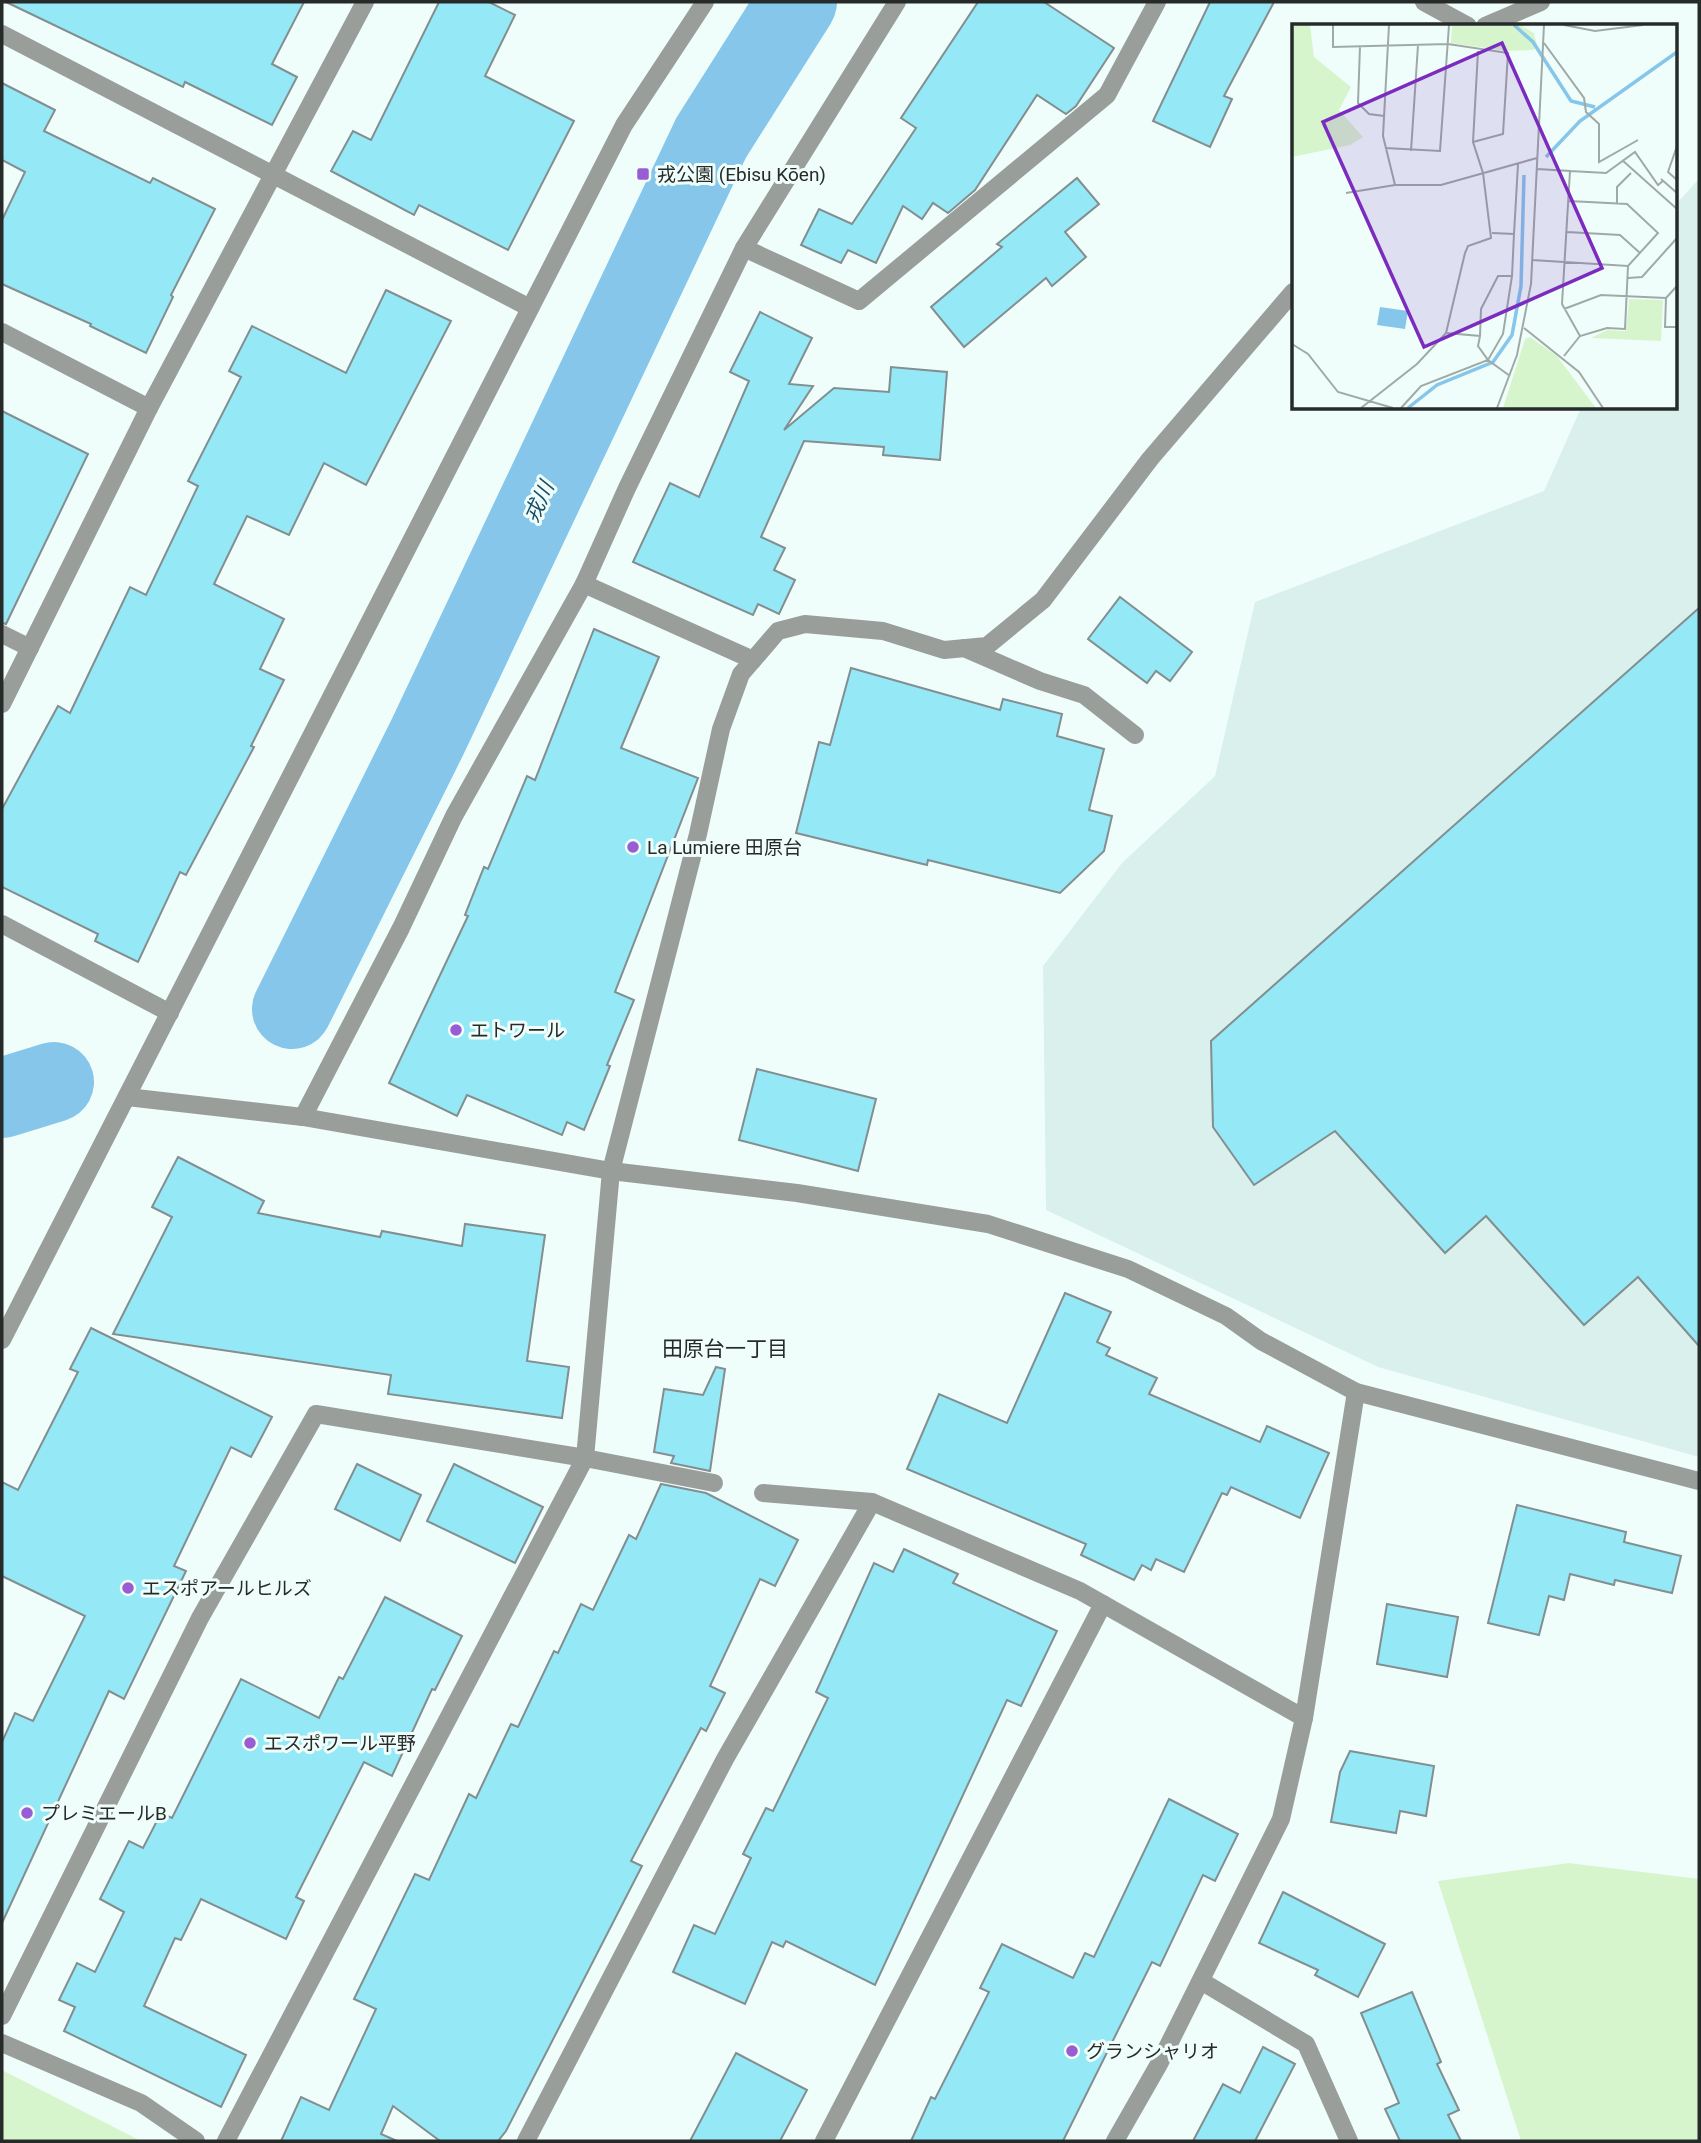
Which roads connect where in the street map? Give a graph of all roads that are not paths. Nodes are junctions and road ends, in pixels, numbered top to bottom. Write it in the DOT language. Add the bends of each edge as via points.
graph roads {
  1 [pos="365,2"];
  2 [pos="705,2"];
  3 [pos="897,2"];
  4 [pos="1157,2"];
  5 [pos="1424,2"];
  6 [pos="1541,2"];
  7 [pos="1464,24"];
  8 [pos="1490,24"];
  9 [pos="2,34"];
  10 [pos="272,174"];
  11 [pos="744,248"];
  12 [pos="1292,293"];
  13 [pos="530,308"];
  14 [pos="2,332"];
  15 [pos="149,408"];
  16 [pos="584,584"];
  17 [pos="2,634"];
  18 [pos="30,648"];
  19 [pos="964,648"];
  20 [pos="753,660"];
  21 [pos="2,704"];
  22 [pos="1135,735"];
  23 [pos="2,924"];
  24 [pos="170,1013"];
  25 [pos="127,1097"];
  26 [pos="303,1117"];
  27 [pos="611,1171"];
  28 [pos="2,1340"];
  29 [pos="1356,1392"];
  30 [pos="585,1458"];
  31 [pos="1699,1481"];
  32 [pos="714,1483"];
  33 [pos="763,1493"];
  34 [pos="872,1502"];
  35 [pos="1103,1604"];
  36 [pos="1304,1718"];
  37 [pos="1201,1981"];
  38 [pos="2,2016"];
  39 [pos="2,2043"];
  40 [pos="196,2141"];
  41 [pos="226,2141"];
  42 [pos="526,2141"];
  43 [pos="824,2141"];
  44 [pos="1115,2141"];
  45 [pos="1349,2141"];
  1 -- 10 [label="street"];
  2 -- 13 [label="street" via="624,125"];
  3 -- 11 [label="street"];
  4 -- 11 [label="street" via="1107,95 859,301"];
  5 -- 7 [label="street"];
  6 -- 8 [label="street"];
  9 -- 10 [label="street"];
  10 -- 13 [label="street"];
  10 -- 15 [label="street"];
  11 -- 16 [label="street"];
  12 -- 19 [label="street" via="1150,459 1043,600 987,646"];
  13 -- 24 [label="street"];
  14 -- 15 [label="street"];
  15 -- 18 [label="street"];
  16 -- 20 [label="street"];
  16 -- 26 [label="street" via="454,816"];
  17 -- 18 [label="street"];
  18 -- 21 [label="street"];
  19 -- 20 [label="street" via="944,650 883,631 805,624 778,631"];
  19 -- 22 [label="street" via="1084,695"];
  20 -- 27 [label="street" via="741,674 721,729"];
  23 -- 24 [label="street"];
  24 -- 25 [label="street"];
  25 -- 26 [label="street"];
  25 -- 28 [label="street"];
  26 -- 27 [label="street"];
  27 -- 29 [label="street" via="797,1193 988,1224 1128,1269 1226,1316 1261,1341"];
  27 -- 30 [label="street"];
  29 -- 31 [label="street"];
  29 -- 36 [label="street"];
  30 -- 32 [label="street"];
  30 -- 38 [label="street" via="316,1415 200,1618"];
  30 -- 41 [label="street"];
  33 -- 34 [label="street"];
  34 -- 35 [label="street"];
  34 -- 42 [label="street" via="725,1759"];
  35 -- 36 [label="street"];
  35 -- 43 [label="street"];
  36 -- 37 [label="street" via="1281,1819"];
  37 -- 44 [label="street"];
  37 -- 45 [label="street" via="1306,2044"];
  39 -- 40 [label="street" via="141,2103"];
}
